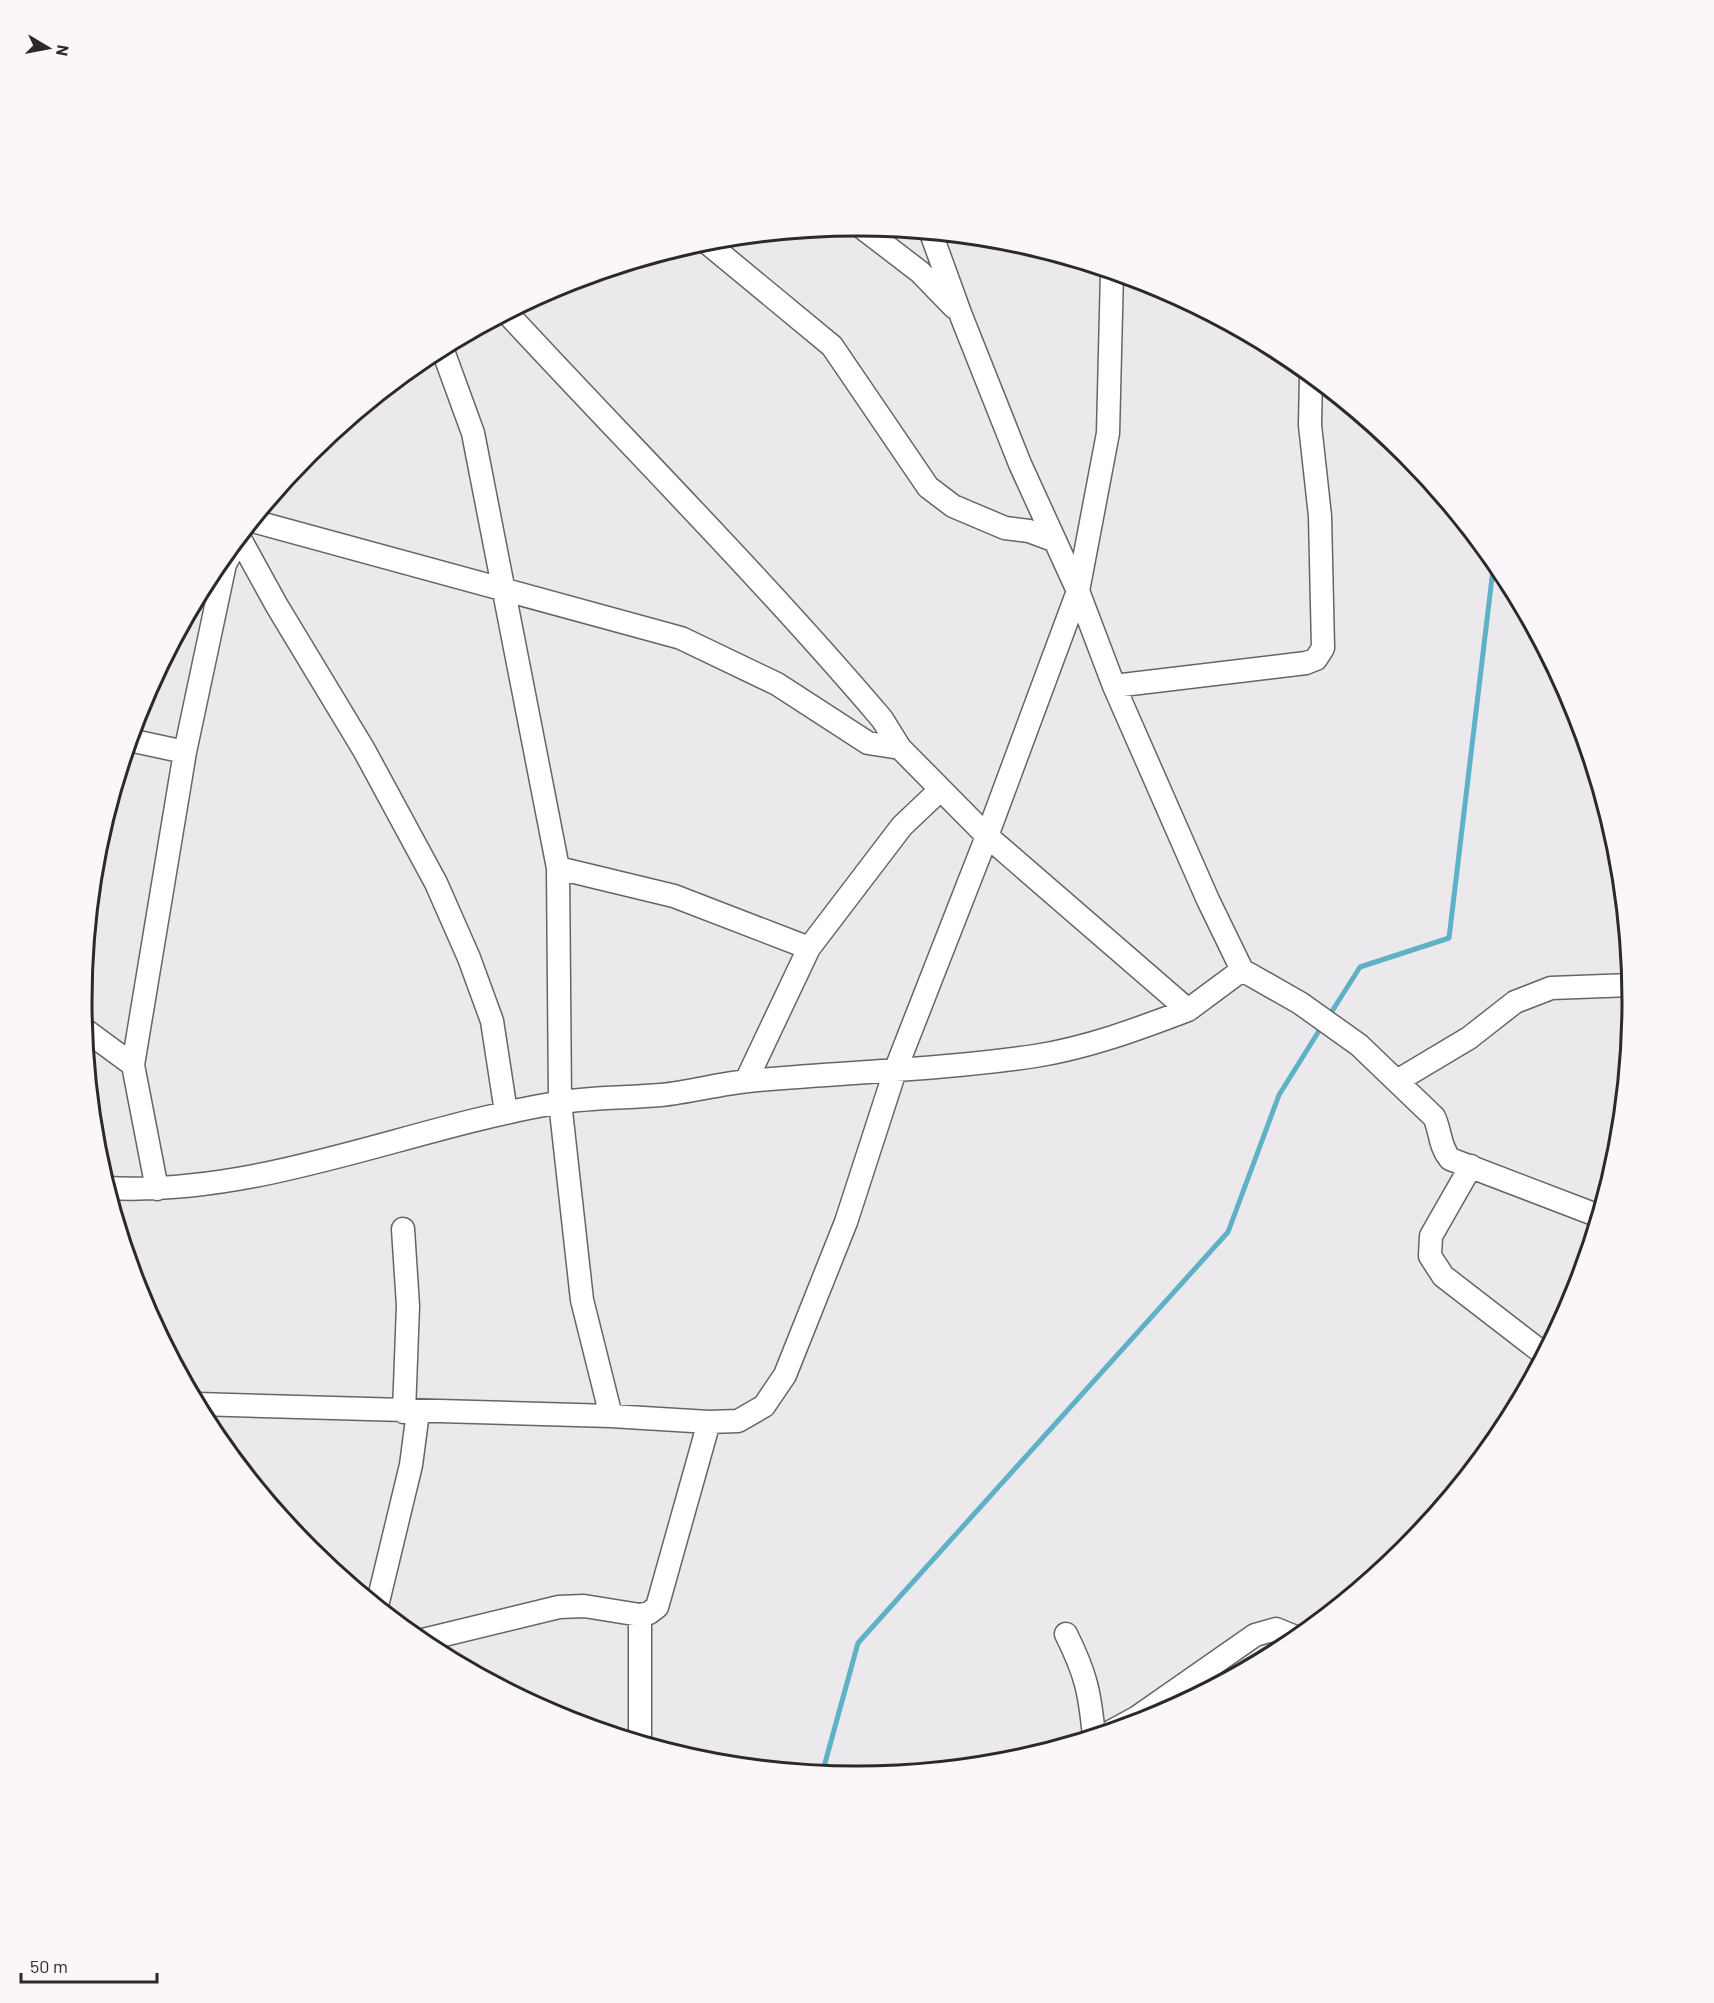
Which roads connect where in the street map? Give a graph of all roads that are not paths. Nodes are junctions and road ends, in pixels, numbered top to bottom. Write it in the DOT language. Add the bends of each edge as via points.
graph roads {
  1 [pos="875,237"];
  2 [pos="934,241"];
  3 [pos="716,250"];
  4 [pos="1112,280"];
  5 [pos="960,313"];
  6 [pos="512,318"];
  7 [pos="445,357"];
  8 [pos="1311,385"];
  9 [pos="260,523"];
  10 [pos="1053,540"];
  11 [pos="243,545"];
  12 [pos="223,573"];
  13 [pos="505,588"];
  14 [pos="1078,591"];
  15 [pos="1114,686"];
  16 [pos="137,742"];
  17 [pos="900,748"];
  18 [pos="185,752"];
  19 [pos="940,790"];
  20 [pos="987,836"];
  21 [pos="558,868"];
  22 [pos="809,948"];
  23 [pos="1242,970"];
  24 [pos="1622,985"];
  25 [pos="1188,1010"];
  26 [pos="93,1035"];
  27 [pos="133,1065"];
  28 [pos="895,1071"];
  29 [pos="746,1081"];
  30 [pos="1397,1081"];
  31 [pos="560,1102"];
  32 [pos="506,1112"];
  33 [pos="1471,1166"];
  34 [pos="115,1188"];
  35 [pos="157,1189"];
  36 [pos="1592,1213"];
  37 [pos="403,1229"];
  38 [pos="1539,1350"];
  39 [pos="207,1404"];
  40 [pos="411,1412"];
  41 [pos="610,1416"];
  42 [pos="709,1422"];
  43 [pos="379,1599"];
  44 [pos="640,1615"];
  45 [pos="1066,1634"];
  46 [pos="1288,1634"];
  47 [pos="432,1638"];
  48 [pos="1148,1710"];
  49 [pos="1093,1729"];
  50 [pos="640,1735"];
  1 -- 5 [label="street" via="920,272"];
  2 -- 5 [label="street"];
  3 -- 10 [label="street" via="832,346 928,487 953,506 1005,528"];
  4 -- 14 [label="street" via="1108,433"];
  5 -- 10 [label="street"];
  6 -- 17 [label="street" via="729,546 882,718"];
  7 -- 13 [label="street" via="473,434"];
  8 -- 15 [label="street" via="1310,425 1320,516 1323,648 1316,659"];
  9 -- 13 [label="street"];
  10 -- 14 [label="street"];
  11 -- 32 [label="street" via="364,750 436,883 492,1021"];
  12 -- 18 [label="street"];
  13 -- 17 [label="street" via="681,638 777,684 868,743"];
  13 -- 21 [label="street"];
  14 -- 15 [label="street"];
  14 -- 20 [label="street"];
  15 -- 23 [label="street"];
  16 -- 18 [label="street"];
  17 -- 19 [label="street"];
  18 -- 27 [label="street"];
  19 -- 20 [label="street"];
  19 -- 22 [label="street" via="902,826"];
  20 -- 25 [label="street"];
  20 -- 28 [label="street"];
  21 -- 22 [label="street" via="685,900"];
  21 -- 31 [label="street"];
  22 -- 29 [label="street"];
  23 -- 25 [label="street"];
  23 -- 30 [label="street" via="1359,1045"];
  24 -- 30 [label="street" via="1551,988 1515,1002 1469,1038"];
  25 -- 28 [label="street" via="1127,1034 1037,1056"];
  26 -- 27 [label="street"];
  27 -- 35 [label="street"];
  28 -- 29 [label="street"];
  28 -- 42 [label="street" via="846,1222 785,1375 764,1406 738,1421"];
  29 -- 31 [label="street" via="664,1094"];
  30 -- 33 [label="street" via="1434,1117 1450,1159"];
  31 -- 32 [label="street"];
  31 -- 41 [label="street" via="582,1300"];
  32 -- 35 [label="street" via="315,1163 243,1178"];
  33 -- 36 [label="street"];
  33 -- 38 [label="street" via="1431,1236 1430,1256 1443,1276"];
  34 -- 35 [label="street"];
  37 -- 40 [label="street"];
  39 -- 40 [label="street"];
  40 -- 41 [label="street"];
  40 -- 43 [label="street" via="411,1465"];
  41 -- 42 [label="street"];
  42 -- 44 [label="street" via="657,1607"];
  44 -- 47 [label="street" via="584,1606 559,1607"];
  44 -- 50 [label="street"];
  45 -- 49 [label="street" via="1083,1668"];
  46 -- 48 [label="street" via="1276,1629 1255,1635"];
}
